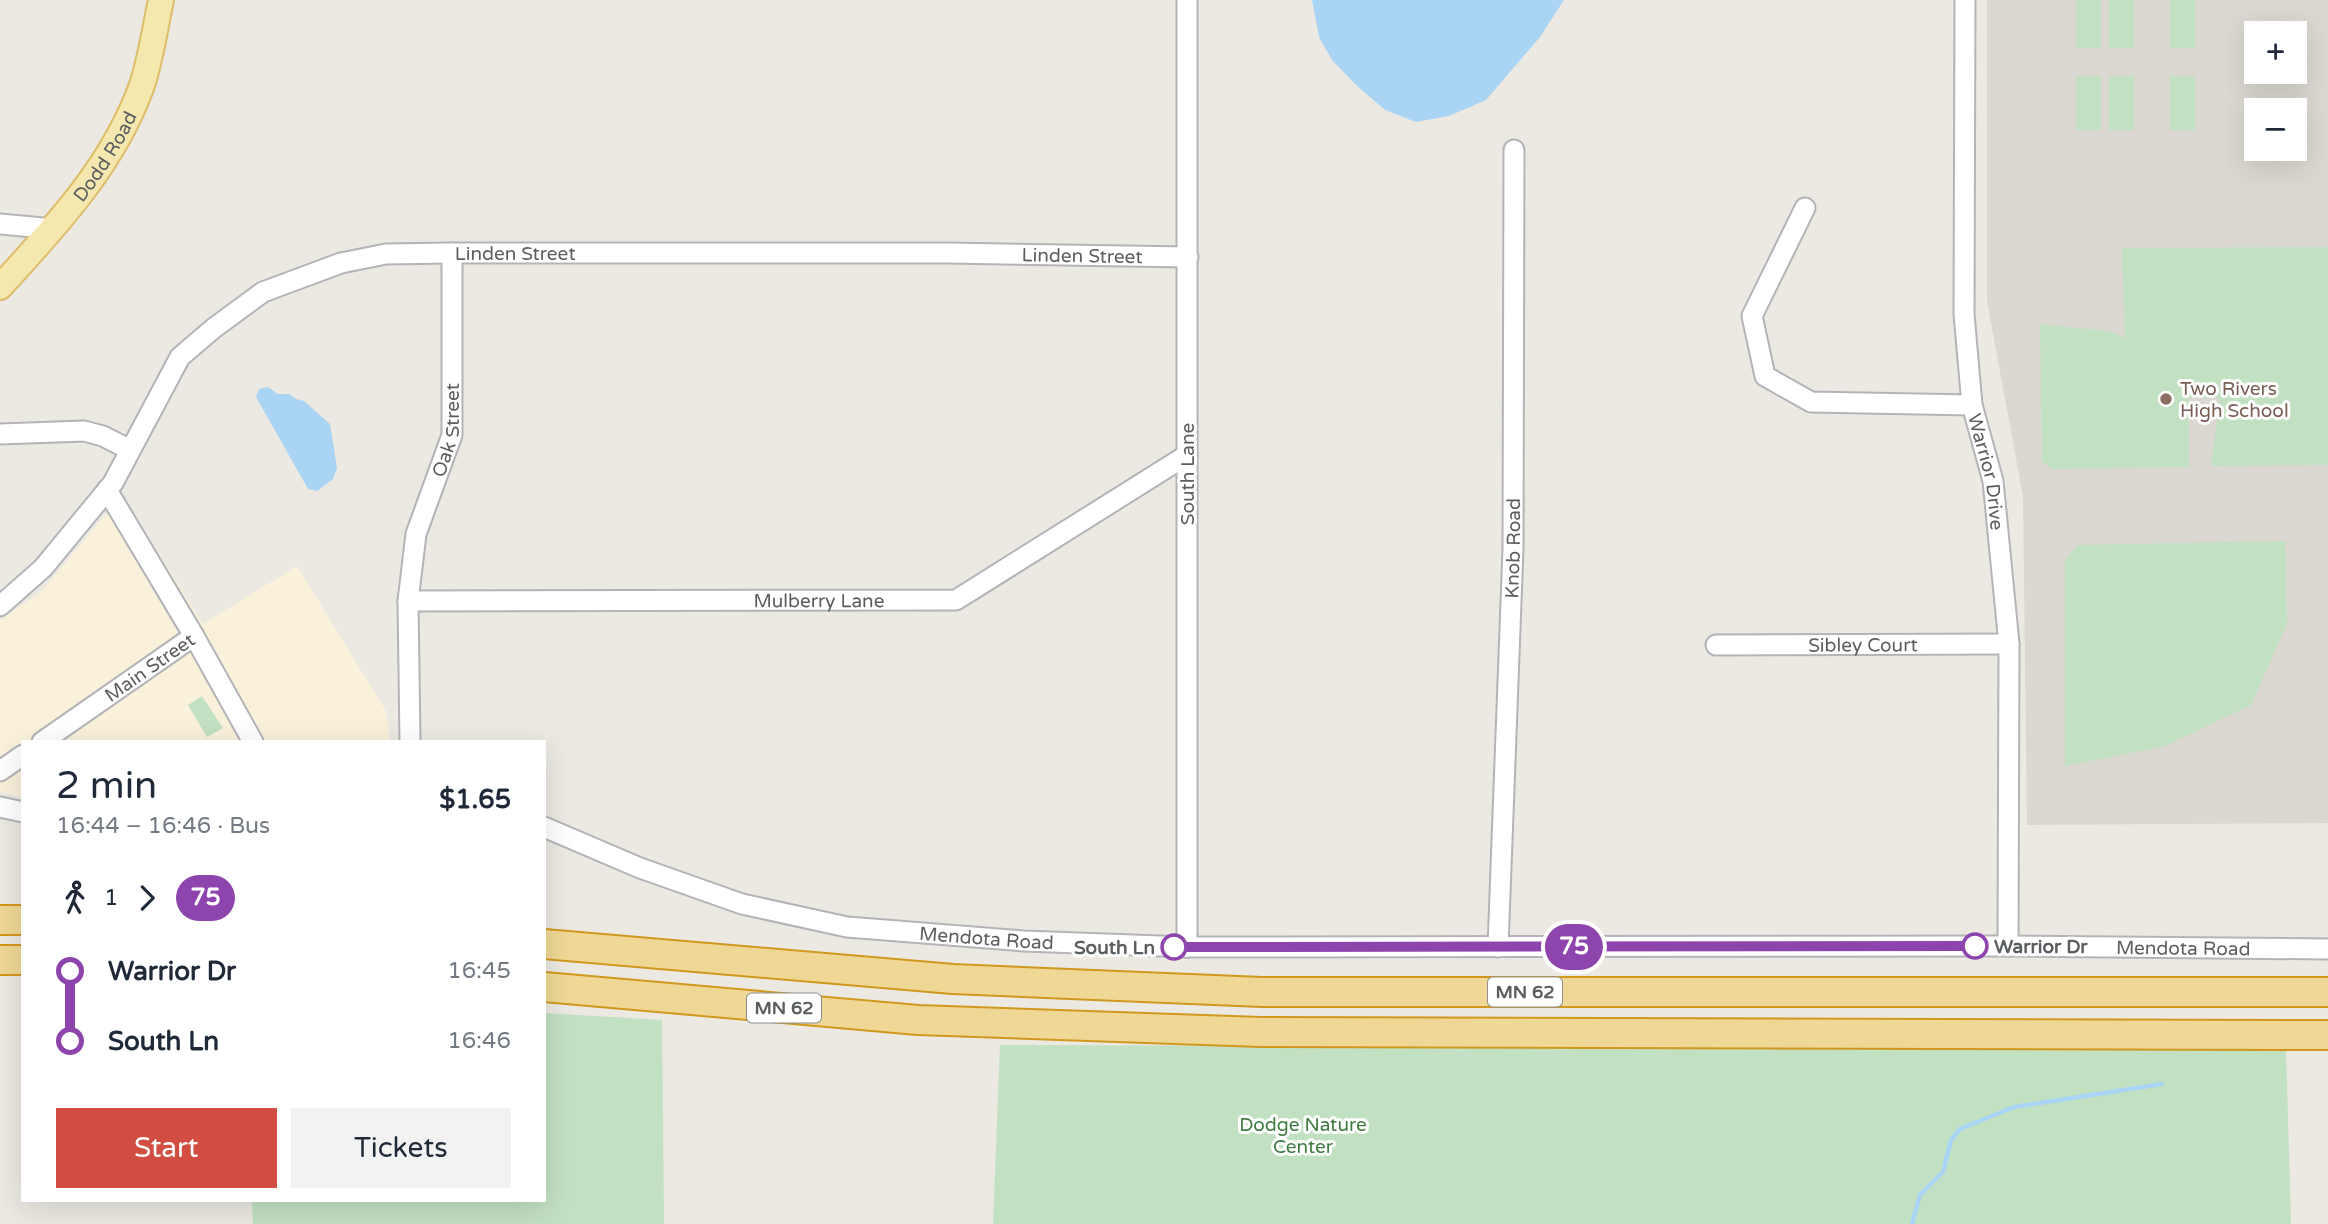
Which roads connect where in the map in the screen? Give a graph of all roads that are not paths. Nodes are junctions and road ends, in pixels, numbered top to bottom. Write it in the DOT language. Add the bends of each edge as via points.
graph roads {
  1 [pos="161,0"];
  2 [pos="1187,0"];
  3 [pos="1965,0"];
  4 [pos="1514,150"];
  5 [pos="1805,208"];
  6 [pos="0,224"];
  7 [pos="54,229"];
  8 [pos="452,253"];
  9 [pos="1188,257"];
  10 [pos="0,287"];
  11 [pos="1972,405"];
  12 [pos="0,434"];
  13 [pos="130,450"];
  14 [pos="1187,455"];
  15 [pos="107,490"];
  16 [pos="408,601"];
  17 [pos="0,606"];
  18 [pos="194,636"];
  19 [pos="2009,644"];
  20 [pos="1716,645"];
  21 [pos="44,740"];
  22 [pos="252,740"];
  23 [pos="410,740"];
  24 [pos="21,756"];
  25 [pos="0,771"];
  26 [pos="0,807"];
  27 [pos="21,812"];
  28 [pos="546,828"];
  29 [pos="0,920"];
  30 [pos="21,920"];
  31 [pos="546,944"];
  32 [pos="2008,946"];
  33 [pos="1187,947"];
  34 [pos="1498,947"];
  35 [pos="2328,949"];
  36 [pos="0,960"];
  37 [pos="21,960"];
  38 [pos="546,987"];
  39 [pos="1172,988"];
  40 [pos="2328,992"];
  41 [pos="940,1020"];
  42 [pos="2328,1035"];
  1 -- 7 [label="main road, Dodd Road" via="142,84 108,158"];
  2 -- 9 [label="street, South Lane"];
  3 -- 11 [label="street, Warrior Drive" via="1964,314"];
  4 -- 34 [label="street, Knob Road" via="1513,549"];
  5 -- 11 [label="street" via="1752,316 1765,376 1811,402"];
  6 -- 7 [label="street"];
  7 -- 10 [label="main road, Dodd Road"];
  8 -- 9 [label="street, Linden Street"];
  8 -- 13 [label="street, Linden Street" via="375,256 263,292 180,357"];
  8 -- 16 [label="street, Oak Street" via="452,435 416,534"];
  9 -- 14 [label="street, South Lane"];
  11 -- 19 [label="street, Warrior Drive" via="1993,481"];
  12 -- 13 [label="street" via="84,431"];
  13 -- 15 [label="street, Linden Street"];
  14 -- 16 [label="street, Mulberry Lane" via="956,600"];
  14 -- 33 [label="street, South Lane"];
  15 -- 17 [label="street, Linden Street" via="43,568"];
  15 -- 18 [label="street"];
  16 -- 23 [label="street, Oak Street"];
  18 -- 21 [label="street, Main Street"];
  18 -- 22 [label="street, Main Street"];
  19 -- 20 [label="street, Sibley Court"];
  19 -- 32 [label="street, Warrior Drive"];
  24 -- 25 [label="street"];
  26 -- 27 [label="street"];
  28 -- 33 [label="street, Mendota Road" via="742,904 847,927 1024,941"];
  29 -- 30 [label="highway"];
  31 -- 39 [label="highway, MN 62" via="953,979"];
  32 -- 34 [label="street, Mendota Road"];
  32 -- 35 [label="street, Mendota Road"];
  33 -- 34 [label="street, Mendota Road"];
  36 -- 37 [label="highway"];
  38 -- 41 [label="highway, MN 62"];
  39 -- 40 [label="highway, MN 62" via="1262,992"];
  39 -- 41 [label="highway" via="1028,998 964,995 948,999"];
  41 -- 42 [label="highway, MN 62" via="1261,1032"];
}
